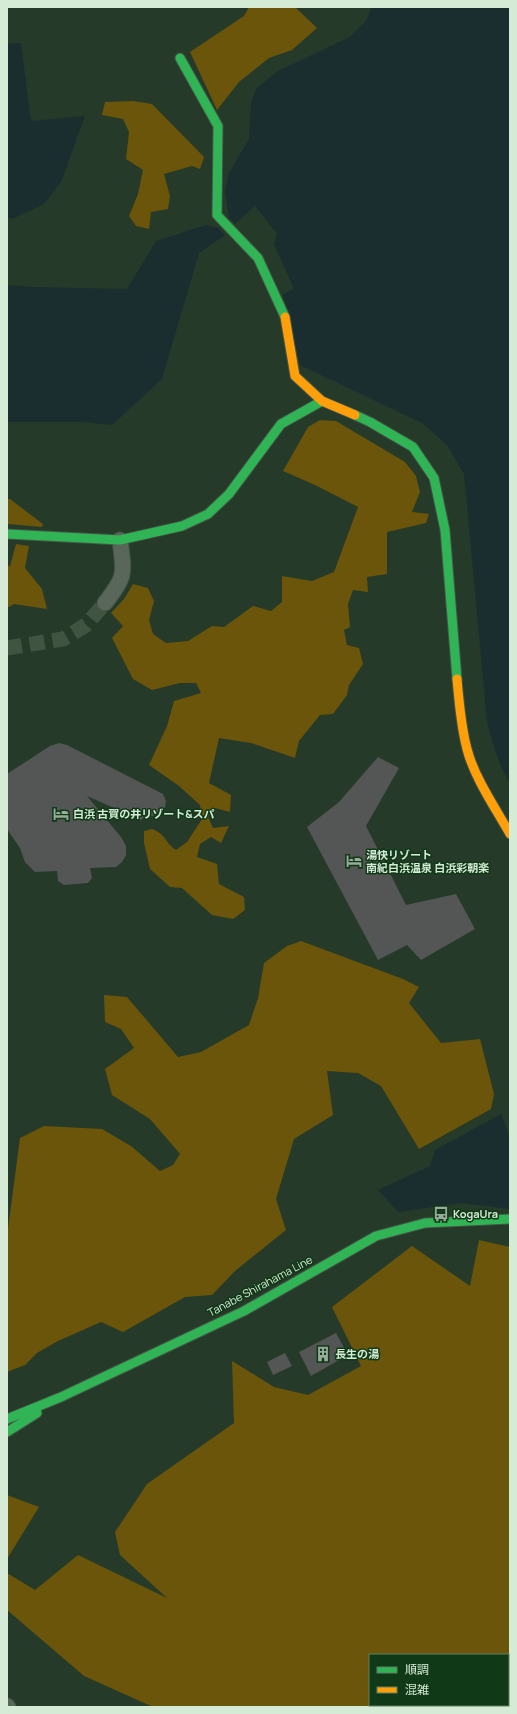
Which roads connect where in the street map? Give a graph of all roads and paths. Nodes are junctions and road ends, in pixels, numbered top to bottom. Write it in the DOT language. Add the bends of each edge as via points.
graph roads {
  1 [pos="180,58"];
  2 [pos="322,401"];
  3 [pos="7,534"];
  4 [pos="120,540"];
  5 [pos="105,603"];
  6 [pos="510,834"];
  7 [pos="510,1219"];
  8 [pos="61,1397"];
  9 [pos="7,1419"];
  10 [pos="7,1432"];
  1 -- 2 [label="street" via="218,126 217,215 258,258 283,310 295,376"];
  2 -- 4 [label="street" via="281,424 229,494 208,514 182,526"];
  2 -- 6 [label="street" via="370,422 413,447 434,478 445,530 459,705 467,750 484,788"];
  3 -- 4 [label="street"];
  4 -- 5 [label="street" via="123,572 118,586"];
  7 -- 8 [label="street, Tanabe Shirahama Line" via="441,1221 397,1228 376,1236 244,1311"];
  8 -- 9 [label="street, Tanabe Shirahama Line"];
  8 -- 10 [label="street"];
}
